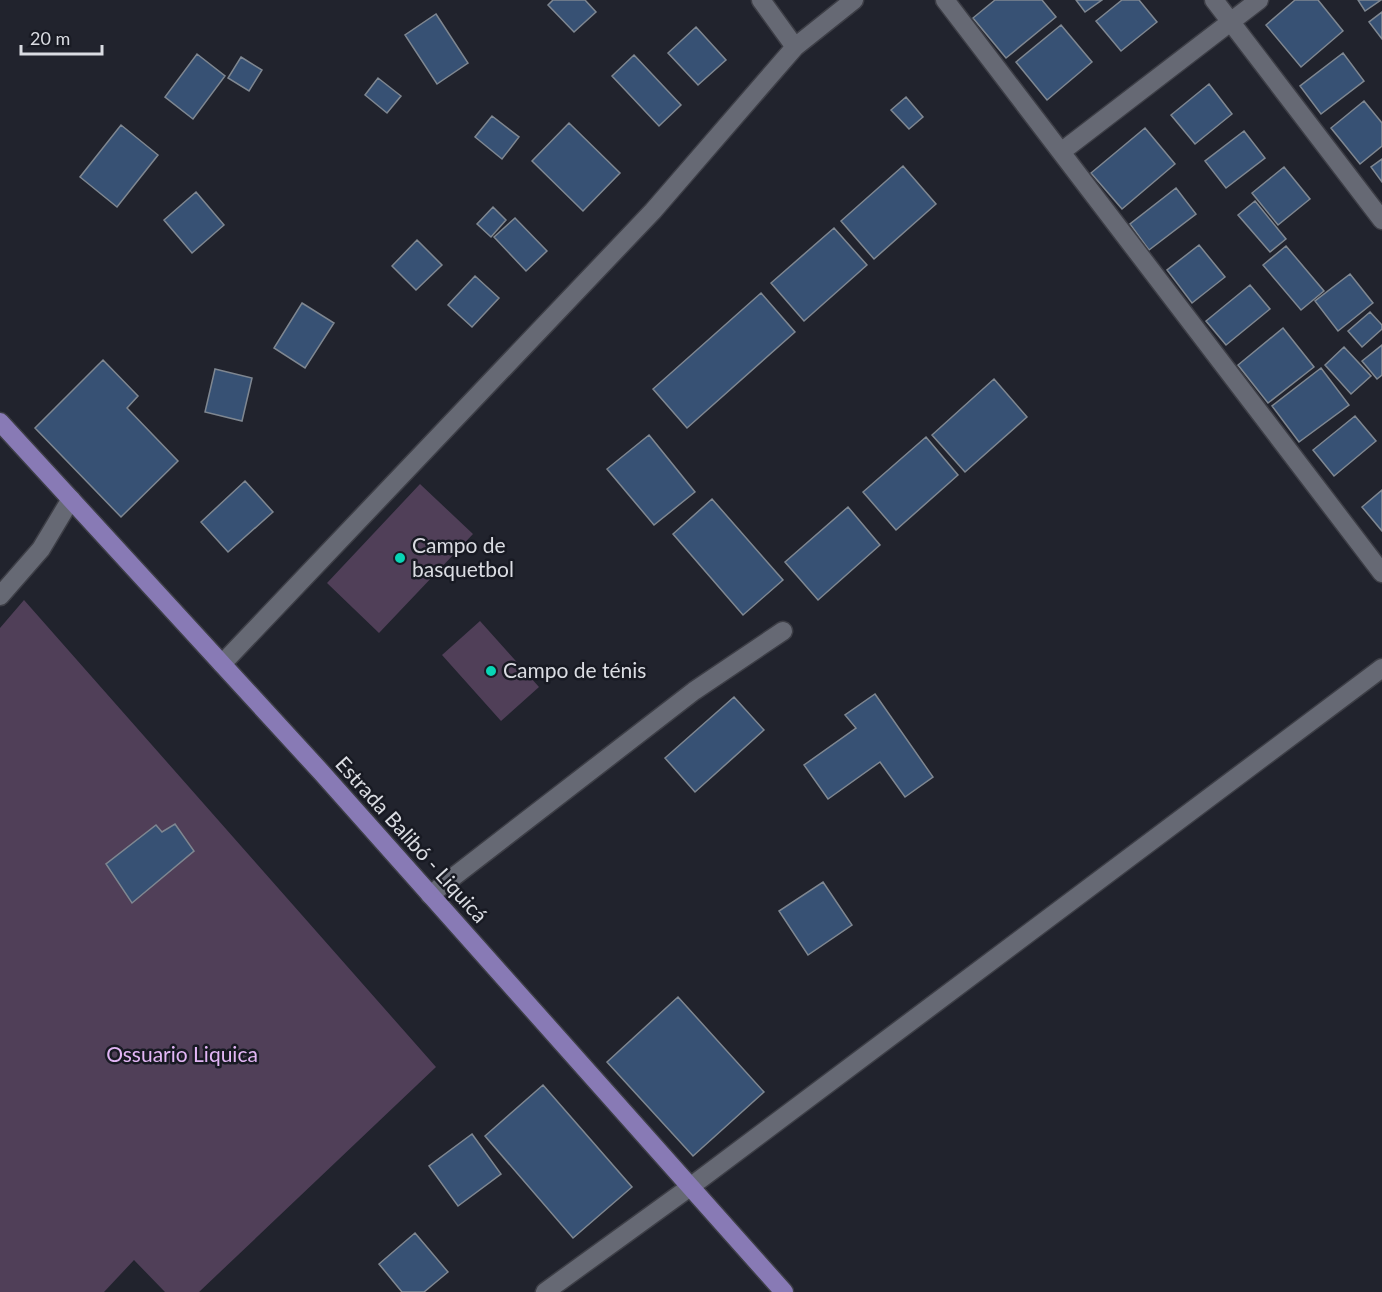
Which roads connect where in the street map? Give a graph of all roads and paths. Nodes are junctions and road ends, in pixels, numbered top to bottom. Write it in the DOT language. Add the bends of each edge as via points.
graph roads {
  1 [pos="761,0"];
  2 [pos="854,0"];
  3 [pos="945,0"];
  4 [pos="1214,0"];
  5 [pos="1259,0"];
  6 [pos="1230,22"];
  7 [pos="795,47"];
  8 [pos="1061,152"];
  9 [pos="1382,220"];
  10 [pos="0,422"];
  11 [pos="71,500"];
  12 [pos="1382,573"];
  13 [pos="0,596"];
  14 [pos="783,631"];
  15 [pos="222,664"];
  16 [pos="1382,668"];
  17 [pos="430,895"];
  18 [pos="690,1187"];
  19 [pos="544,1292"];
  20 [pos="784,1292"];
  1 -- 7 [label="street"];
  2 -- 7 [label="street"];
  3 -- 8 [label="street"];
  4 -- 6 [label="street"];
  5 -- 6 [label="street"];
  6 -- 8 [label="street"];
  6 -- 9 [label="street"];
  7 -- 15 [label="street" via="652,211"];
  8 -- 12 [label="street"];
  10 -- 11 [label="main road, Estrada Balibó - Liquicá"];
  11 -- 13 [label="street" via="41,549"];
  11 -- 15 [label="main road, Estrada Balibó - Liquicá"];
  14 -- 17 [label="street" via="694,691"];
  15 -- 17 [label="main road, Estrada Balibó - Liquicá"];
  16 -- 18 [label="street"];
  17 -- 18 [label="main road, Estrada Balibó - Liquicá"];
  18 -- 19 [label="street"];
  18 -- 20 [label="main road, Estrada Balibó - Liquicá"];
}
